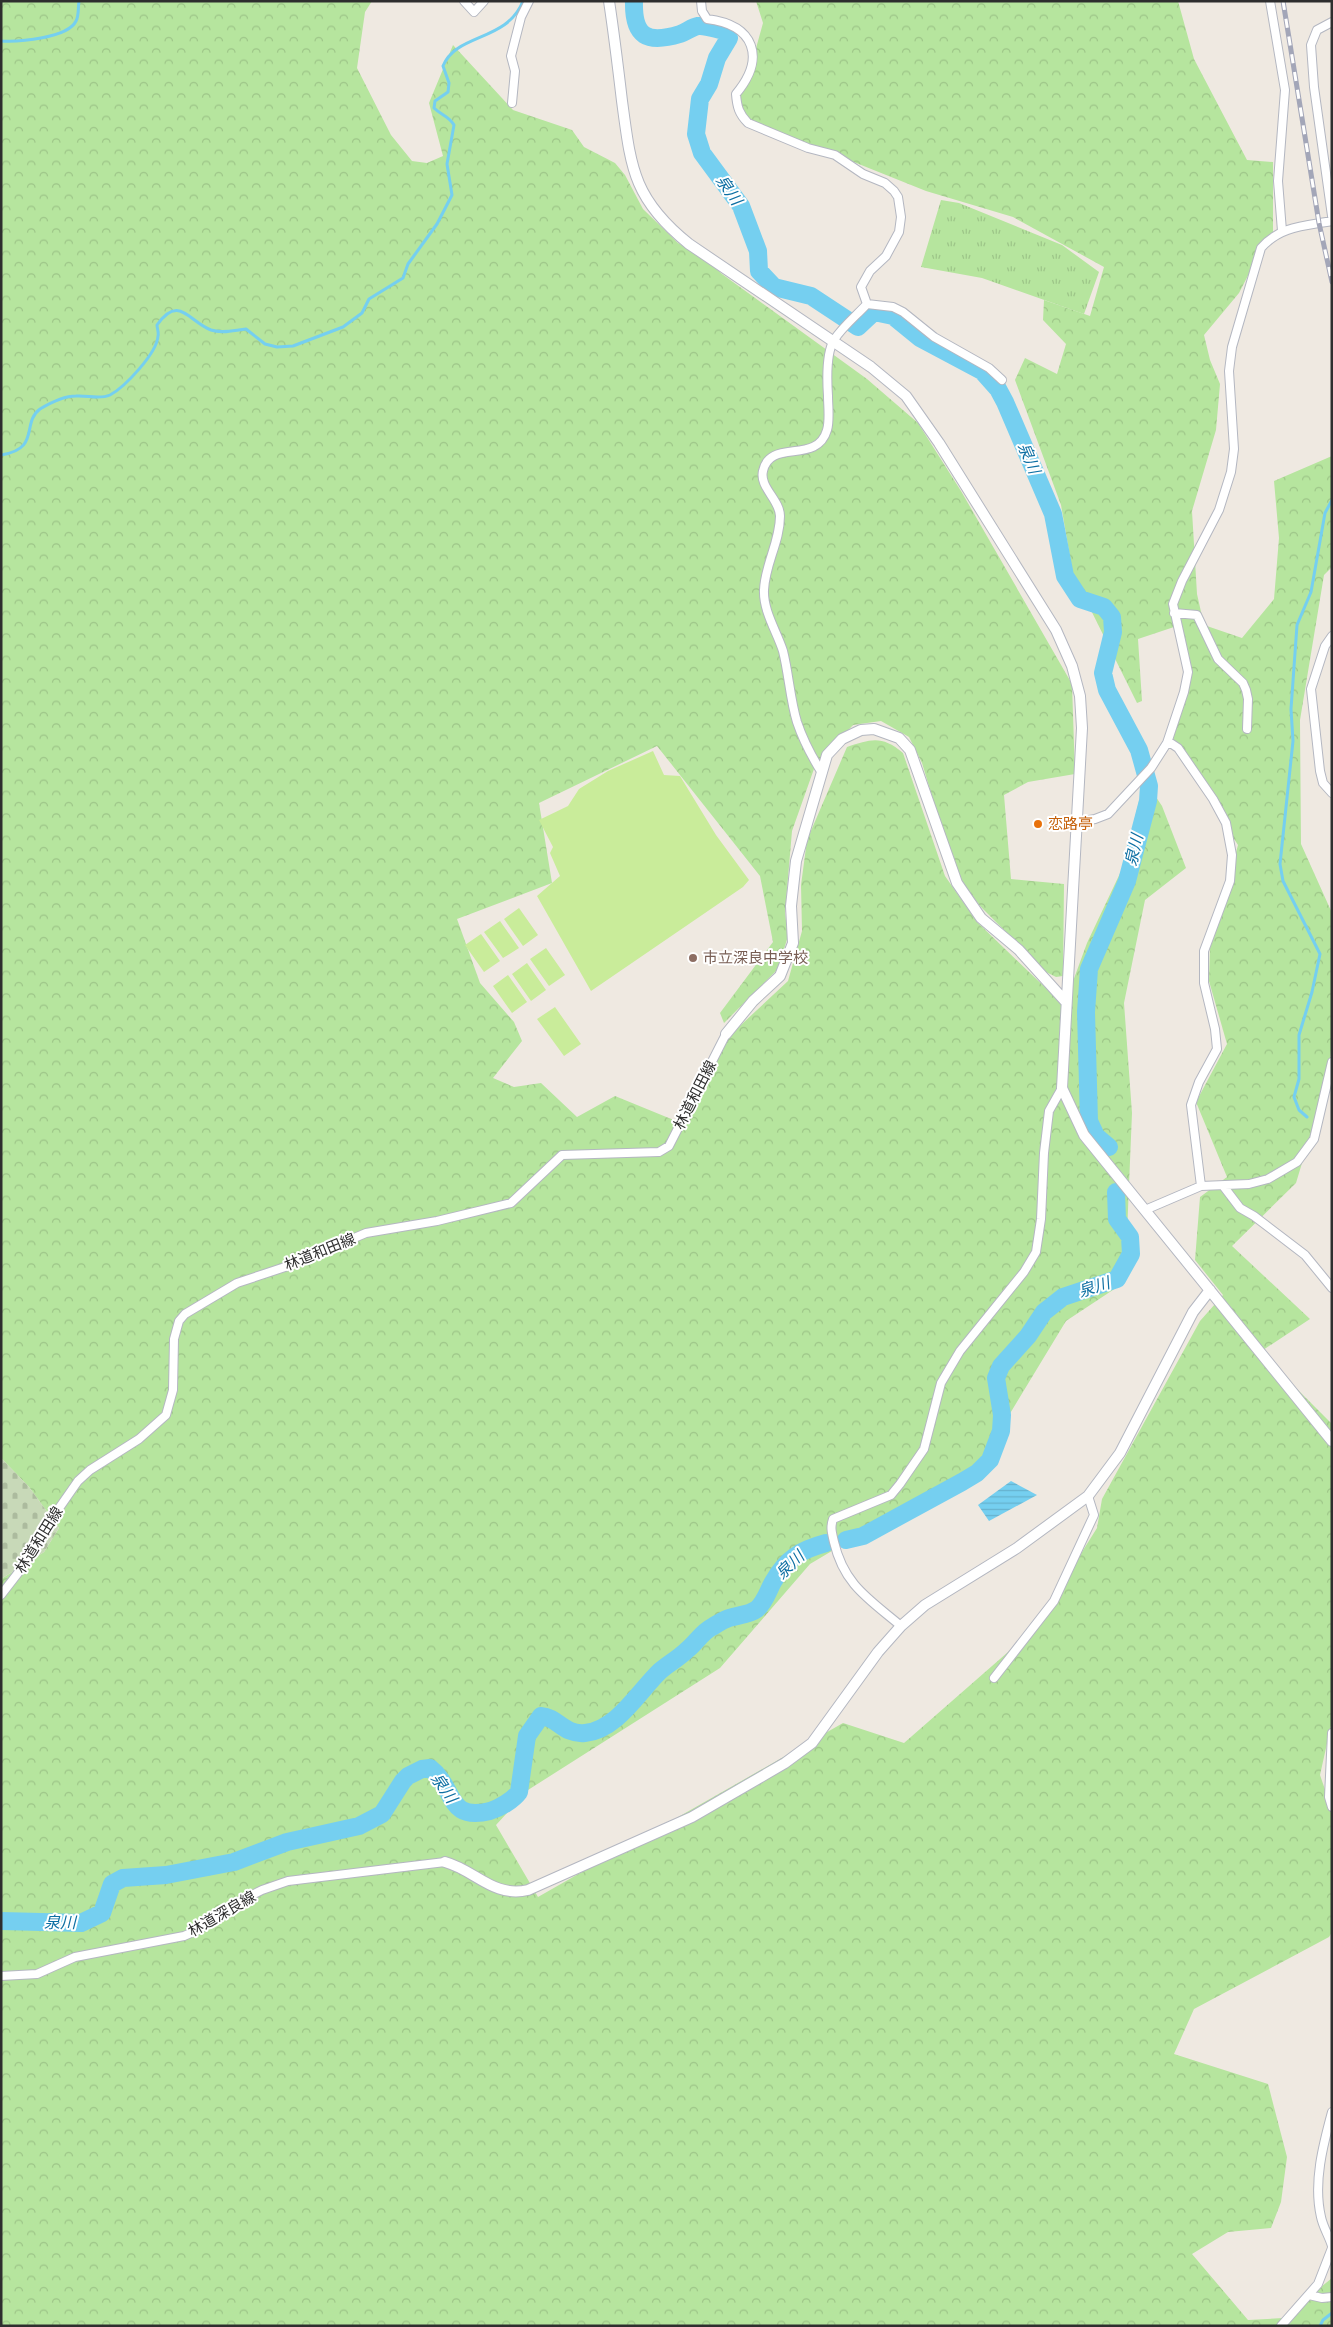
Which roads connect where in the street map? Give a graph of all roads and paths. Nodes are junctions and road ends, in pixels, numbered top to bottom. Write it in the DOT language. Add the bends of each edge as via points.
graph roads {
  1 [pos="464,1"];
  2 [pos="484,1"];
  3 [pos="529,1"];
  4 [pos="609,1"];
  5 [pos="701,1"];
  6 [pos="1270,1"];
  7 [pos="1332,22"];
  8 [pos="512,103"];
  9 [pos="1332,216"];
  10 [pos="1332,221"];
  11 [pos="1282,231"];
  12 [pos="867,304"];
  13 [pos="833,341"];
  14 [pos="1002,380"];
  15 [pos="1174,613"];
  16 [pos="1332,636"];
  17 [pos="1247,729"];
  18 [pos="1167,743"];
  19 [pos="822,773"];
  20 [pos="1332,793"];
  21 [pos="1078,822"];
  22 [pos="1066,1002"];
  23 [pos="726,1034"];
  24 [pos="1332,1062"];
  25 [pos="1062,1088"];
  26 [pos="1201,1186"];
  27 [pos="1224,1186"];
  28 [pos="1145,1210"];
  29 [pos="1332,1288"];
  30 [pos="1210,1290"];
  31 [pos="1332,1441"];
  32 [pos="1088,1496"];
  33 [pos="1,1595"];
  34 [pos="901,1626"];
  35 [pos="994,1678"];
  36 [pos="1332,1734"];
  37 [pos="1332,1807"];
  38 [pos="445,1862"];
  39 [pos="1,1976"];
  40 [pos="1332,2112"];
  41 [pos="1331,2244"];
  42 [pos="1309,2295"];
  43 [pos="1332,2297"];
  44 [pos="1281,2326"];
  1 -- 2 [label="street" via="474,12"];
  3 -- 8 [label="street" via="521,17 511,56 515,71"];
  4 -- 13 [label="street" via="631,166 652,209 689,244"];
  5 -- 12 [label="street" via="707,19 733,26 752,47 754,59 748,80 736,94 737,107 748,123 808,148 835,155 863,174 885,183 898,197 899,232 886,256 870,271 862,287"];
  6 -- 11 [label="street" via="1285,90 1278,181"];
  7 -- 9 [label="street" via="1317,30 1311,45"];
  10 -- 11 [label="street"];
  11 -- 15 [label="street" via="1269,239 1256,259 1232,346 1229,371 1234,449 1231,472 1219,510 1176,593"];
  12 -- 13 [label="street"];
  12 -- 14 [label="street" via="902,312 934,337 989,368"];
  13 -- 19 [label="street" via="827,368 828,429 820,444 810,450 778,454 762,472 780,515 778,535 767,568 766,604 782,650 797,722"];
  13 -- 21 [label="street" via="890,381 920,414 1056,630 1072,666 1080,696 1082,728"];
  15 -- 17 [label="street" via="1198,615 1218,659 1243,683 1248,700"];
  15 -- 18 [label="street" via="1188,675"];
  16 -- 20 [label="street" via="1310,688 1320,771 1323,783"];
  18 -- 21 [label="street" via="1151,768 1108,814"];
  18 -- 26 [label="street" via="1178,748 1213,799 1226,823 1232,855 1230,881 1204,951 1204,983 1217,1048 1199,1082 1192,1105"];
  19 -- 22 [label="street" via="827,755 842,739 861,730 874,729 899,738 910,750 957,883 981,918 1019,950"];
  19 -- 23 [label="street" via="796,862 791,906 793,943 780,976 753,1001"];
  21 -- 22 [label="street"];
  22 -- 25 [label="street"];
  23 -- 33 [label="street, 林道和田線" via="669,1146 659,1152 562,1155 511,1203 437,1221 366,1233 288,1266 237,1283 185,1314 179,1321 174,1339 173,1390 166,1415 139,1439 78,1481 32,1548 25,1564"];
  24 -- 27 [label="street" via="1314,1139 1297,1162 1268,1179"];
  25 -- 28 [label="street" via="1084,1135"];
  25 -- 34 [label="street" via="1049,1110 1036,1252 1024,1272 960,1352 941,1384 924,1449 900,1484 891,1495 833,1519 830,1526 841,1568 855,1587"];
  26 -- 27 [label="street"];
  26 -- 28 [label="street"];
  27 -- 29 [label="street" via="1240,1208 1305,1255"];
  28 -- 30 [label="street"];
  30 -- 31 [label="street"];
  30 -- 32 [label="street" via="1193,1312 1120,1453"];
  32 -- 34 [label="street" via="1017,1548 925,1605"];
  32 -- 35 [label="street" via="1094,1515 1054,1601"];
  34 -- 38 [label="street" via="878,1652 812,1743 692,1817 517,1893 493,1888 458,1866"];
  36 -- 37 [label="street" via="1329,1797"];
  38 -- 39 [label="street, 林道深良線" via="288,1881 221,1911 200,1929 184,1936 75,1957 37,1974"];
  40 -- 41 [label="street" via="1318,2183 1321,2217"];
  41 -- 42 [label="street" via="1318,2284"];
  42 -- 43 [label="street"];
  42 -- 44 [label="street"];
}
